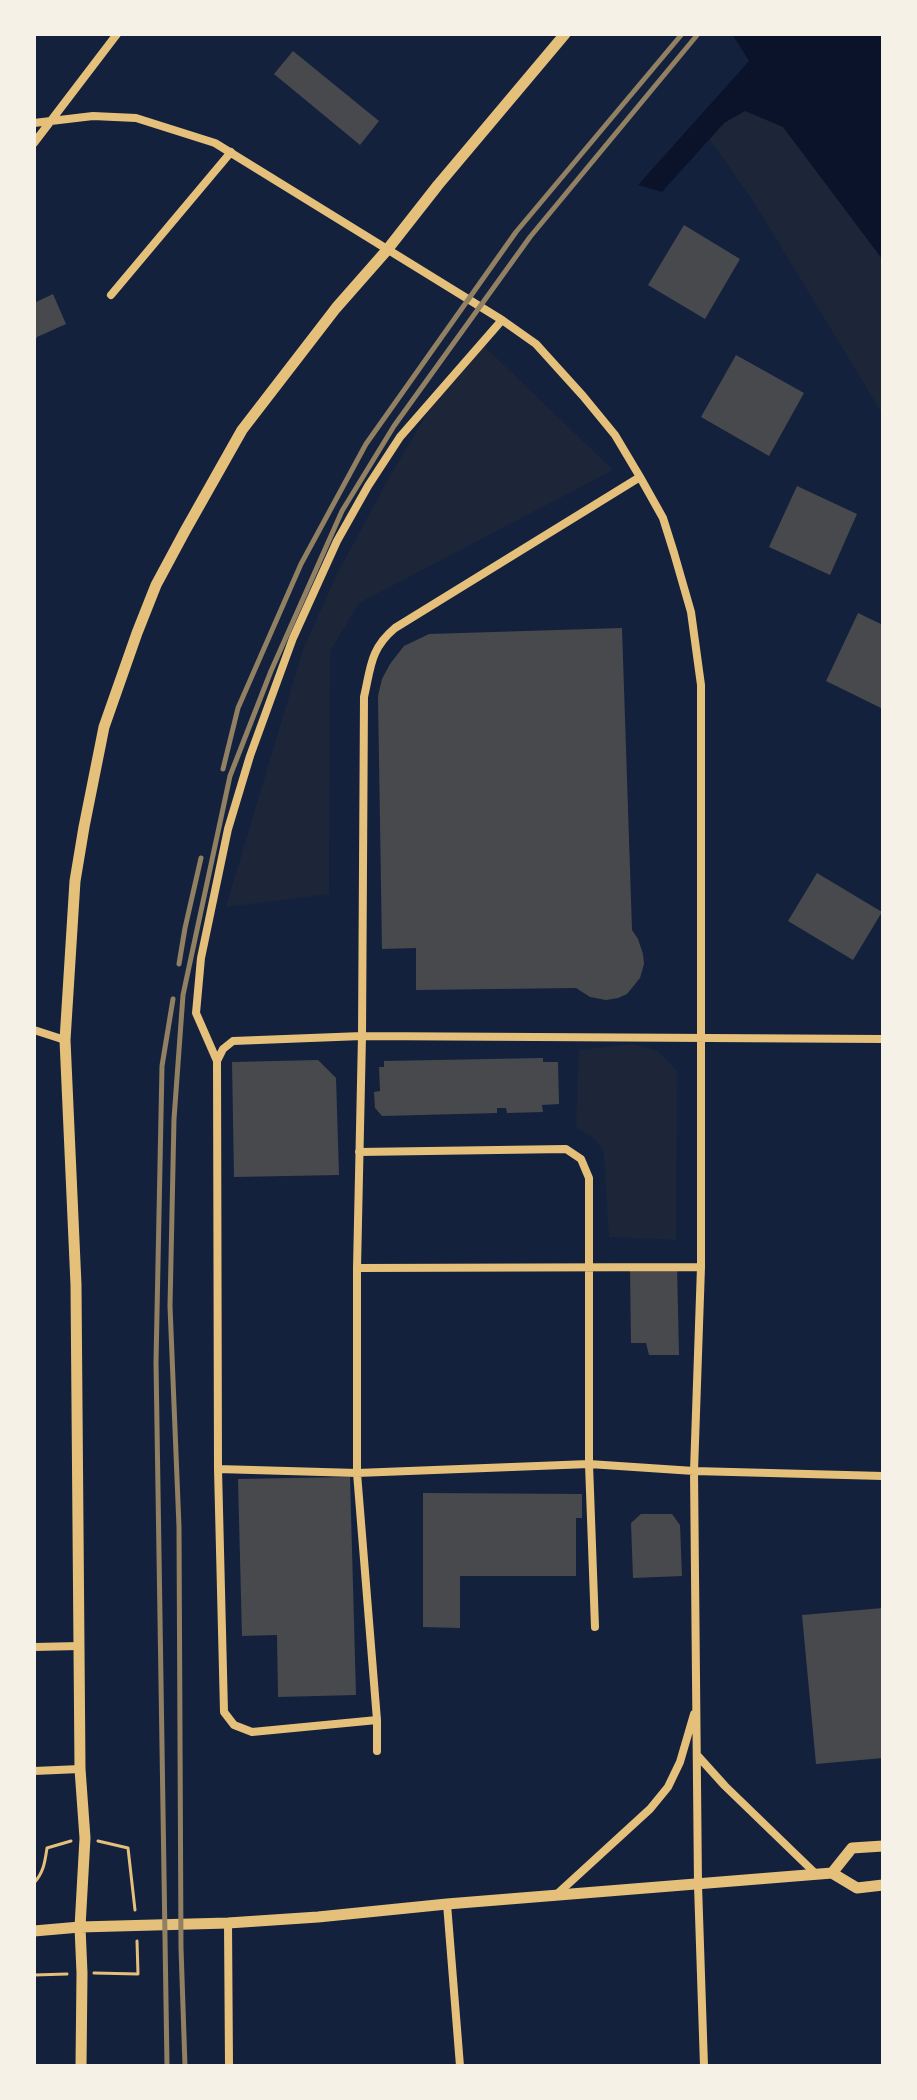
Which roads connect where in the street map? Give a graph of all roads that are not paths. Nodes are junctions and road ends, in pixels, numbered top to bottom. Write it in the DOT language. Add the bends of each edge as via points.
graph roads {
  1 [pos="117,34"];
  2 [pos="565,34"];
  3 [pos="50,122"];
  4 [pos="34,123"];
  5 [pos="34,143"];
  6 [pos="231,152"];
  7 [pos="387,250"];
  8 [pos="111,295"];
  9 [pos="502,320"];
  10 [pos="640,477"];
  11 [pos="34,1030"];
  12 [pos="362,1036"];
  13 [pos="702,1038"];
  14 [pos="883,1039"];
  15 [pos="65,1040"];
  16 [pos="217,1061"];
  17 [pos="359,1152"];
  18 [pos="701,1267"];
  19 [pos="357,1268"];
  20 [pos="589,1268"];
  21 [pos="589,1464"];
  22 [pos="218,1469"];
  23 [pos="694,1471"];
  24 [pos="357,1473"];
  25 [pos="883,1476"];
  26 [pos="595,1627"];
  27 [pos="79,1646"];
  28 [pos="34,1647"];
  29 [pos="696,1706"];
  30 [pos="377,1720"];
  31 [pos="377,1751"];
  32 [pos="697,1755"];
  33 [pos="80,1769"];
  34 [pos="34,1771"];
  35 [pos="883,1846"];
  36 [pos="832,1873"];
  37 [pos="817,1875"];
  38 [pos="698,1885"];
  39 [pos="883,1885"];
  40 [pos="554,1897"];
  41 [pos="447,1904"];
  42 [pos="228,1923"];
  43 [pos="80,1927"];
  44 [pos="34,1931"];
  45 [pos="81,2066"];
  46 [pos="229,2066"];
  47 [pos="460,2066"];
  48 [pos="704,2066"];
  1 -- 3 [label="street"];
  2 -- 7 [label="street"];
  3 -- 4 [label="street"];
  3 -- 5 [label="street"];
  3 -- 6 [label="street" via="136,118"];
  6 -- 7 [label="street"];
  6 -- 8 [label="street"];
  7 -- 9 [label="street"];
  7 -- 15 [label="street" via="242,430 156,585 104,727 73,907"];
  9 -- 10 [label="street" via="536,344 583,396"];
  9 -- 16 [label="street" via="400,437 337,541 293,638 228,829 201,958 196,1013"];
  10 -- 12 [label="street" via="406,620 374,652 364,697"];
  10 -- 13 [label="street" via="663,518 674,553 691,612 701,685"];
  11 -- 15 [label="street"];
  12 -- 13 [label="street"];
  12 -- 16 [label="street" via="233,1041"];
  12 -- 17 [label="street"];
  13 -- 14 [label="street"];
  13 -- 18 [label="street"];
  15 -- 27 [label="street" via="76,1285"];
  16 -- 22 [label="street"];
  17 -- 19 [label="street"];
  17 -- 20 [label="street" via="566,1149 581,1159 589,1178"];
  18 -- 20 [label="street"];
  18 -- 23 [label="street"];
  19 -- 20 [label="street"];
  19 -- 24 [label="street"];
  20 -- 21 [label="street"];
  21 -- 23 [label="street"];
  21 -- 24 [label="street"];
  21 -- 26 [label="street"];
  22 -- 24 [label="street"];
  22 -- 30 [label="street" via="224,1712 234,1725 252,1732"];
  23 -- 25 [label="street"];
  23 -- 29 [label="street"];
  24 -- 30 [label="street"];
  27 -- 28 [label="street"];
  27 -- 33 [label="street"];
  29 -- 32 [label="street"];
  29 -- 40 [label="street" via="668,1787"];
  30 -- 31 [label="street"];
  32 -- 37 [label="street"];
  32 -- 38 [label="street"];
  33 -- 34 [label="street"];
  33 -- 43 [label="street" via="85,1838"];
  35 -- 36 [label="street" via="852,1848"];
  36 -- 37 [label="street"];
  36 -- 39 [label="street" via="857,1888"];
  37 -- 38 [label="street"];
  38 -- 40 [label="street"];
  38 -- 48 [label="street"];
  40 -- 41 [label="street"];
  41 -- 42 [label="street"];
  41 -- 47 [label="street"];
  42 -- 43 [label="street"];
  42 -- 46 [label="street"];
  43 -- 44 [label="street"];
  43 -- 45 [label="street"];
}
